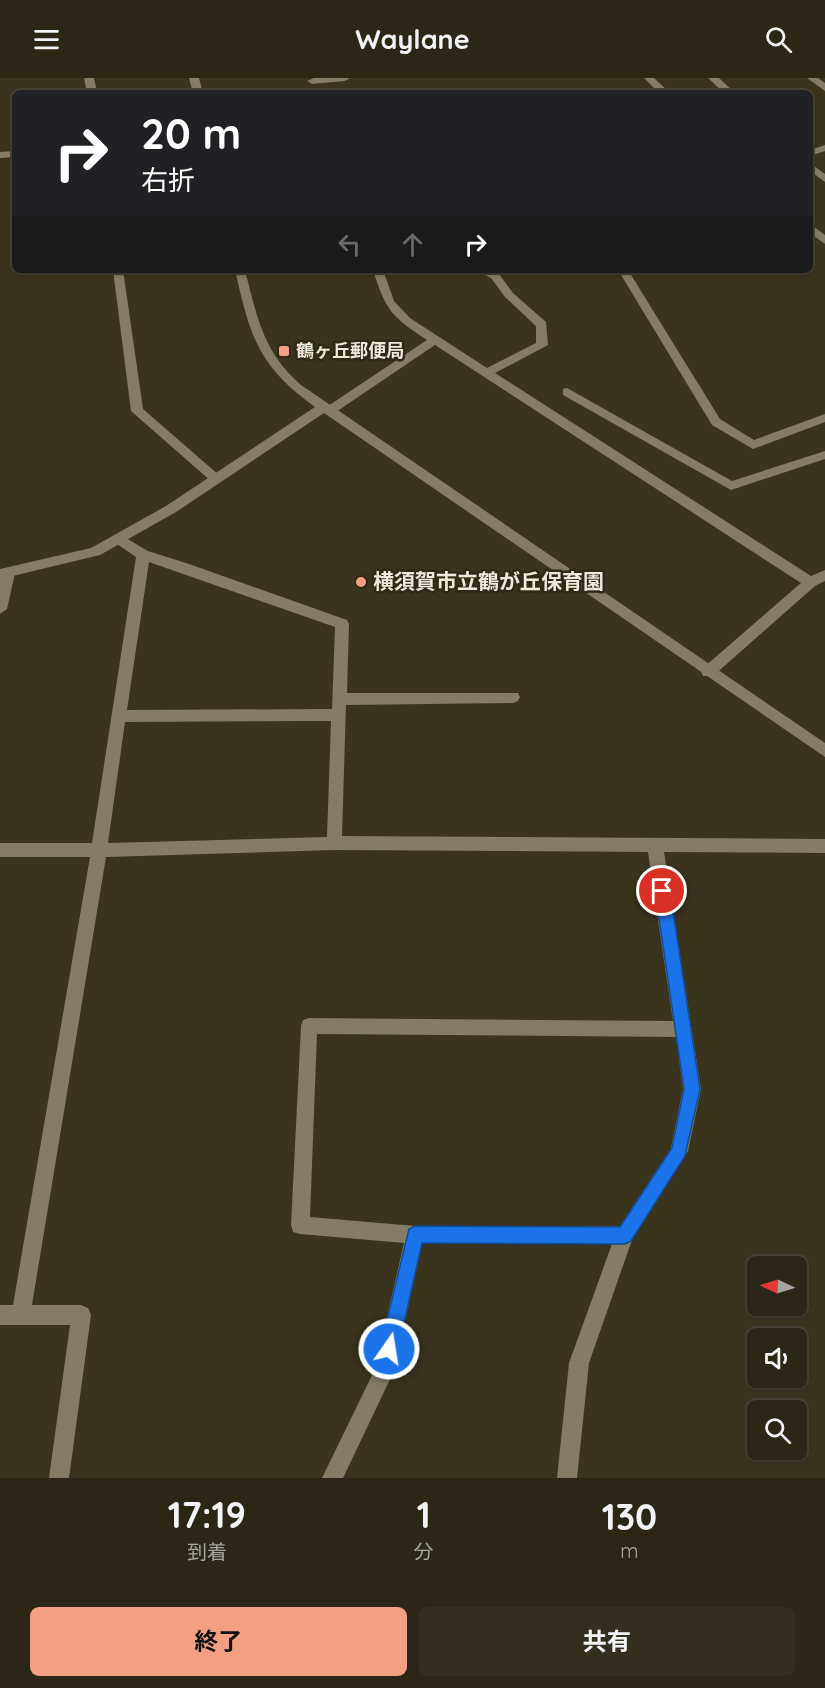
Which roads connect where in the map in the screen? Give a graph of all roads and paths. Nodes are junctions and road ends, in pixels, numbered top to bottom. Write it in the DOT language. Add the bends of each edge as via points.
graph roads {
  1 [pos="345,78"];
  2 [pos="649,78"];
  3 [pos="713,78"];
  4 [pos="813,78"];
  5 [pos="310,80"];
  6 [pos="824,87"];
  7 [pos="663,90"];
  8 [pos="727,90"];
  9 [pos="813,169"];
  10 [pos="825,179"];
  11 [pos="813,230"];
  12 [pos="825,241"];
  13 [pos="118,273"];
  14 [pos="241,273"];
  15 [pos="379,273"];
  16 [pos="488,273"];
  17 [pos="625,273"];
  18 [pos="435,340"];
  19 [pos="486,373"];
  20 [pos="567,392"];
  21 [pos="327,409"];
  22 [pos="825,418"];
  23 [pos="825,455"];
  24 [pos="216,479"];
  25 [pos="118,538"];
  26 [pos="143,555"];
  27 [pos="4,574"];
  28 [pos="825,575"];
  29 [pos="810,582"];
  30 [pos="0,609"];
  31 [pos="708,672"];
  32 [pos="513,697"];
  33 [pos="338,699"];
  34 [pos="338,715"];
  35 [pos="118,716"];
  36 [pos="825,751"];
  37 [pos="334,843"];
  38 [pos="655,844"];
  39 [pos="825,846"];
  40 [pos="0,850"];
  41 [pos="99,850"];
  42 [pos="684,1029"];
  43 [pos="415,1235"];
  44 [pos="625,1235"];
  45 [pos="0,1316"];
  46 [pos="21,1316"];
  47 [pos="59,1478"];
  48 [pos="332,1478"];
  49 [pos="567,1478"];
  1 -- 5 [label="street"];
  2 -- 7 [label="street"];
  3 -- 8 [label="street"];
  4 -- 6 [label="street"];
  9 -- 10 [label="street"];
  11 -- 12 [label="street"];
  13 -- 24 [label="street" via="137,411"];
  14 -- 21 [label="street" via="253,323 269,358 295,385"];
  15 -- 18 [label="street" via="389,302 406,321"];
  16 -- 19 [label="street" via="495,276 508,295 542,325 542,345"];
  17 -- 22 [label="lane" via="716,422 753,445"];
  18 -- 19 [label="street"];
  18 -- 21 [label="street"];
  19 -- 29 [label="street"];
  20 -- 23 [label="street" via="731,486"];
  21 -- 24 [label="street"];
  21 -- 31 [label="street"];
  24 -- 25 [label="street"];
  25 -- 26 [label="street"];
  25 -- 27 [label="street" via="95,552"];
  26 -- 33 [label="street" via="342,624"];
  26 -- 35 [label="street"];
  27 -- 30 [label="street"];
  28 -- 29 [label="street"];
  29 -- 31 [label="street"];
  31 -- 36 [label="street"];
  32 -- 33 [label="street"];
  33 -- 34 [label="street"];
  34 -- 35 [label="street"];
  34 -- 37 [label="street"];
  35 -- 41 [label="street"];
  37 -- 38 [label="street"];
  37 -- 41 [label="street"];
  38 -- 39 [label="street"];
  38 -- 42 [label="street"];
  40 -- 41 [label="street"];
  41 -- 46 [label="street"];
  42 -- 43 [label="street" via="309,1026 300,1226"];
  42 -- 44 [label="street" via="692,1089 679,1151"];
  43 -- 44 [label="street"];
  43 -- 48 [label="street" via="384,1371"];
  44 -- 49 [label="street" via="579,1364"];
  45 -- 46 [label="street"];
  46 -- 47 [label="street" via="81,1315"];
}
